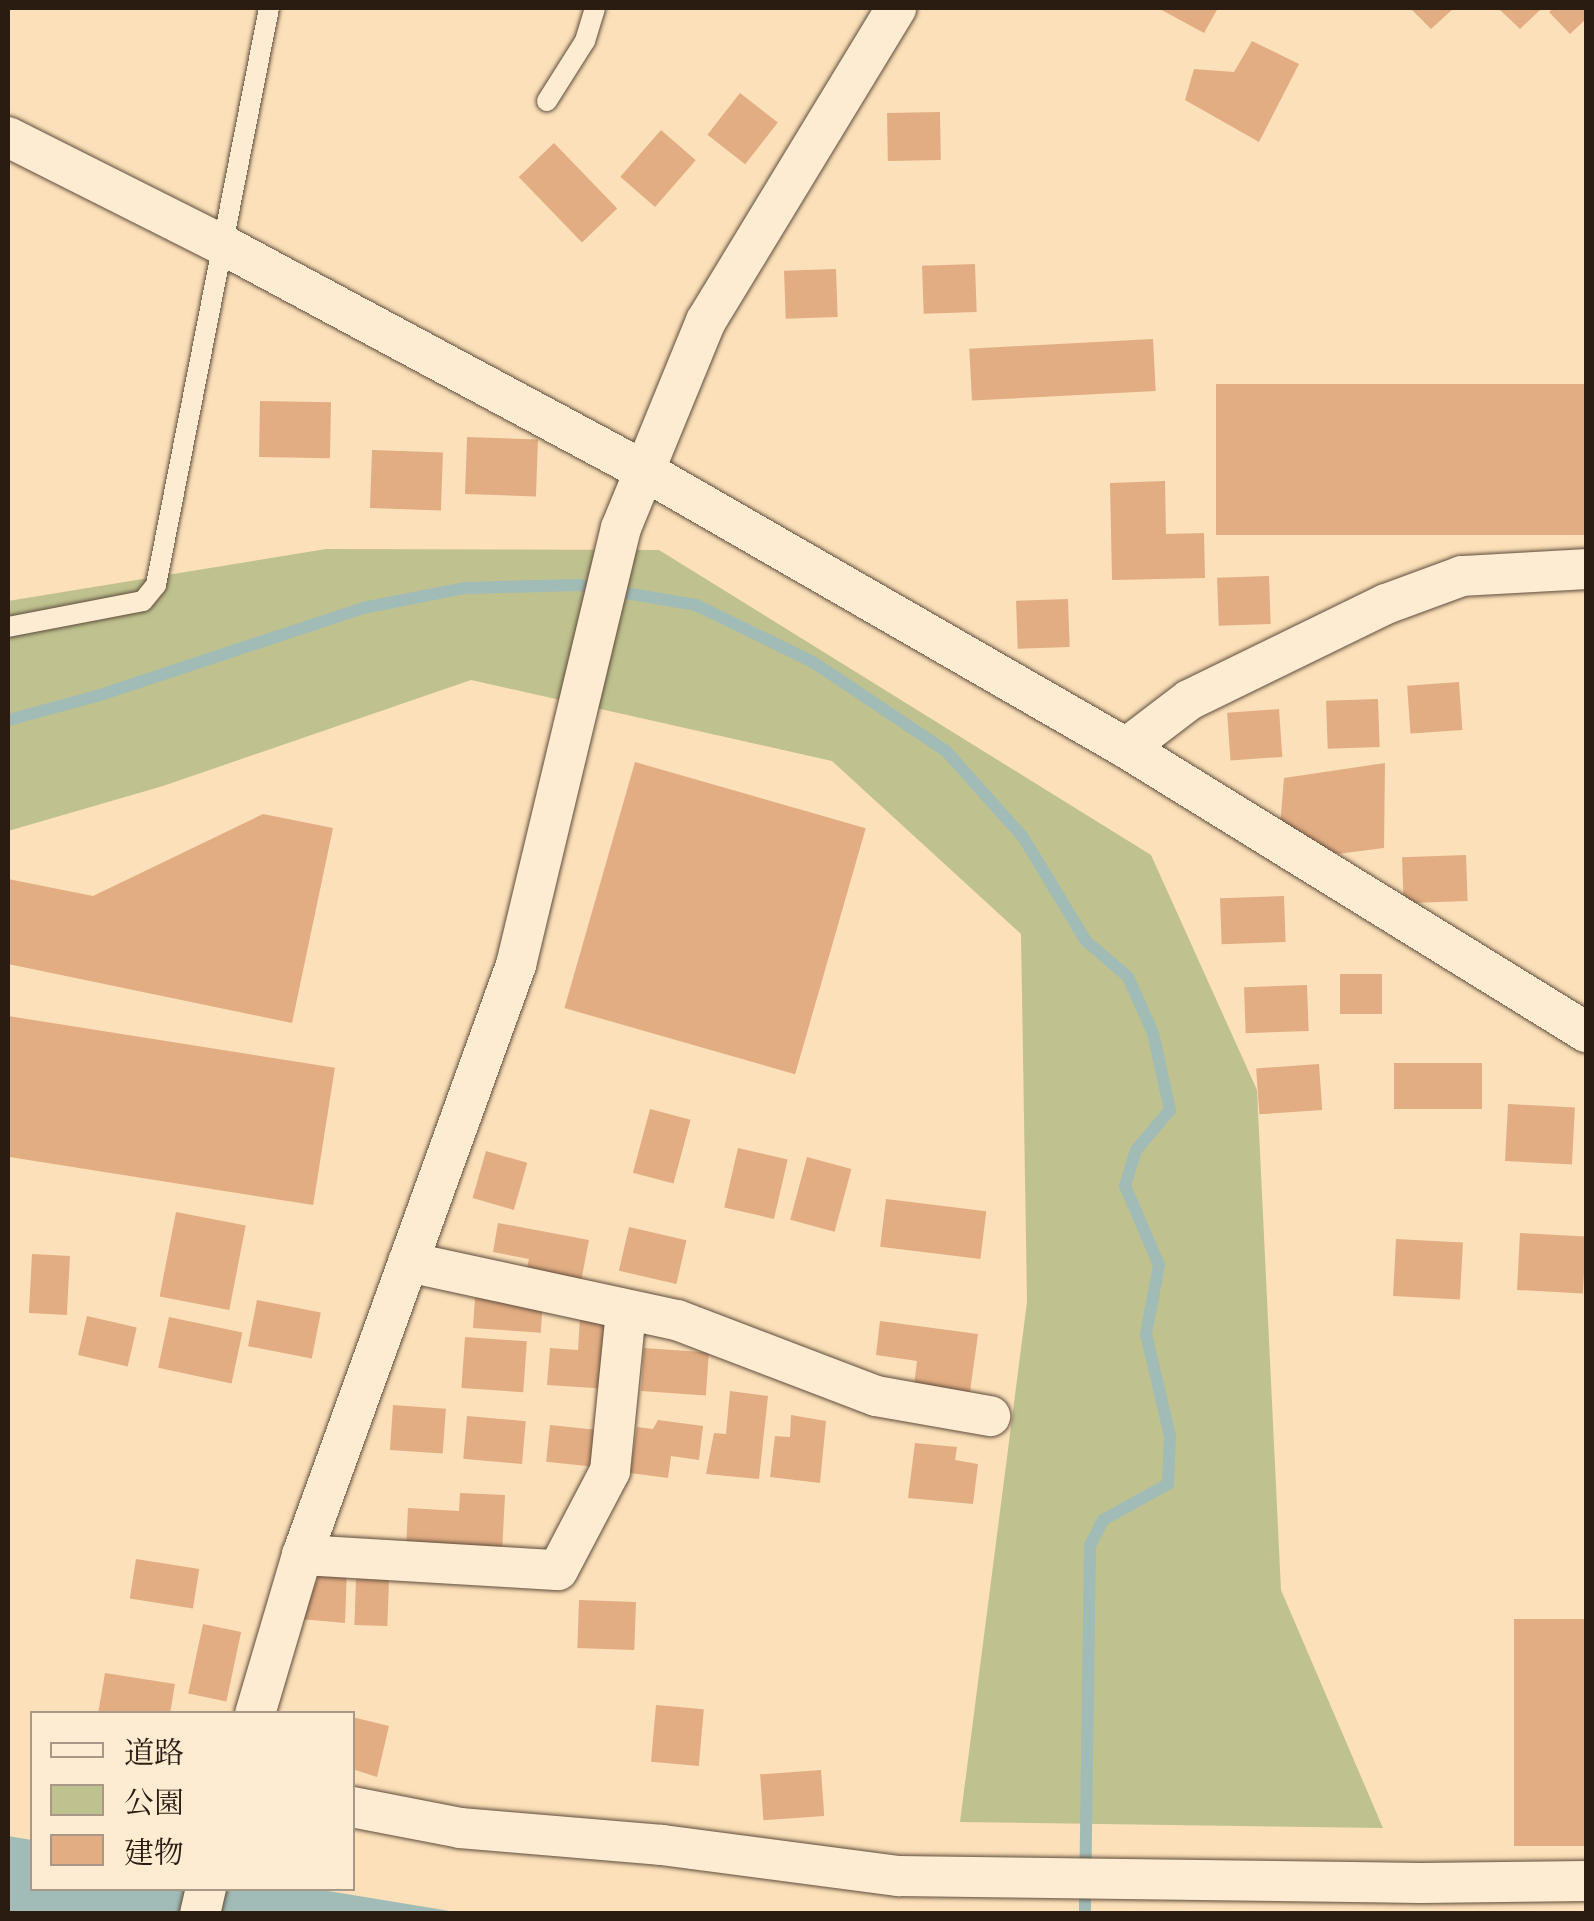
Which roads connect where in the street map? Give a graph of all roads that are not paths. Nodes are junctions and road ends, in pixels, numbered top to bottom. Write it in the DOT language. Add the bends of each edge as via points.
graph roads {
  1 [pos="269,8"];
  2 [pos="595,8"];
  3 [pos="896,8"];
  4 [pos="548,101"];
  5 [pos="8,138"];
  6 [pos="224,246"];
  7 [pos="644,470"];
  8 [pos="1586,569"];
  9 [pos="8,628"];
  10 [pos="1126,748"];
  11 [pos="1586,1032"];
  12 [pos="408,1262"];
  13 [pos="626,1310"];
  14 [pos="990,1416"];
  15 [pos="302,1555"];
  16 [pos="256,1711"];
  17 [pos="355,1808"];
  18 [pos="1586,1880"];
  1 -- 6 [label="lane"];
  2 -- 4 [label="lane" via="585,41"];
  3 -- 7 [label="street" via="706,321"];
  5 -- 6 [label="street"];
  6 -- 7 [label="street"];
  6 -- 9 [label="lane" via="156,585 143,601"];
  7 -- 10 [label="street"];
  7 -- 12 [label="street" via="621,528 516,965"];
  8 -- 10 [label="street" via="1462,576 1386,604 1189,700"];
  10 -- 11 [label="street"];
  12 -- 13 [label="street"];
  12 -- 15 [label="street"];
  13 -- 14 [label="street" via="677,1320 876,1396"];
  13 -- 15 [label="street" via="610,1471 558,1570"];
  15 -- 16 [label="street"];
  17 -- 18 [label="street" via="460,1828 662,1845 898,1876"];
}
